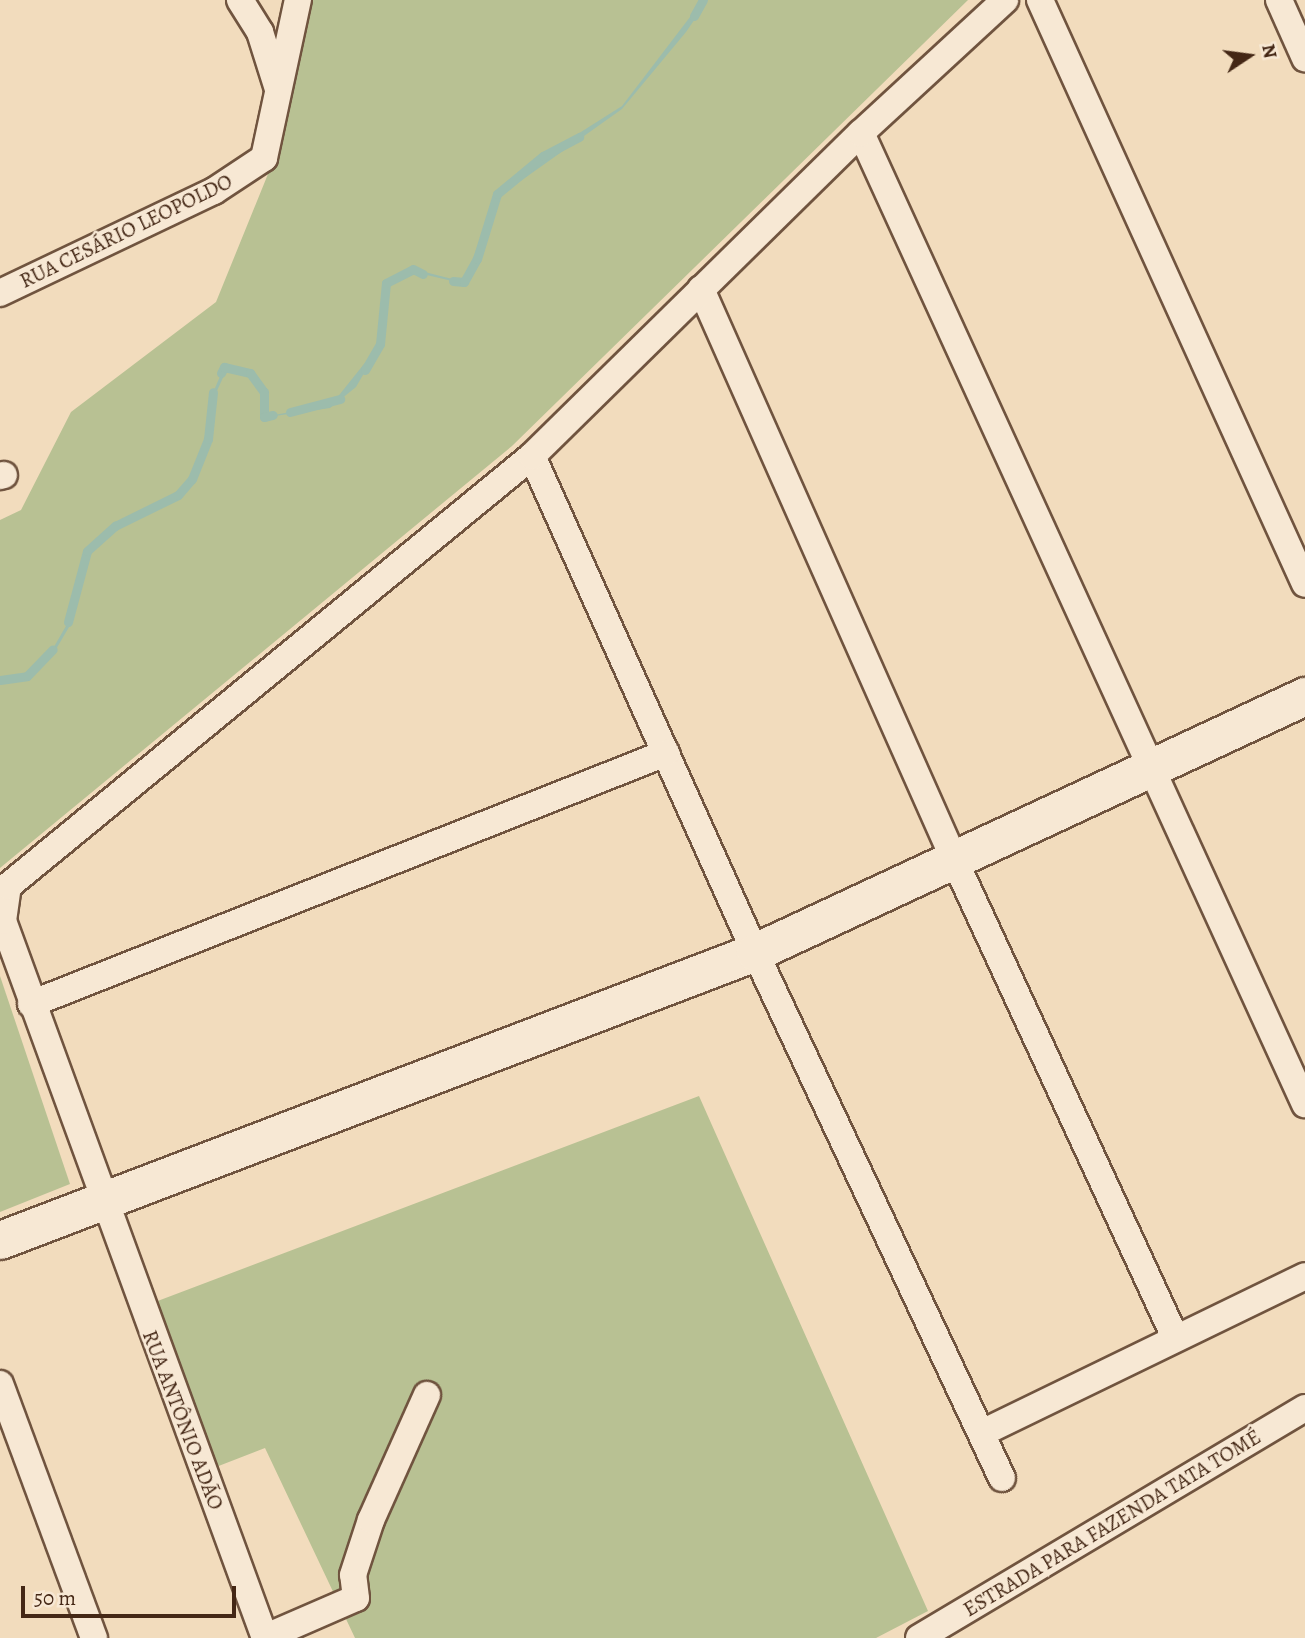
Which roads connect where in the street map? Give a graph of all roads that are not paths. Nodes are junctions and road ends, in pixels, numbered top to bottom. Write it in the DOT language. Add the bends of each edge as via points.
graph roads {
  1 [pos="240,0"];
  2 [pos="298,0"];
  3 [pos="1005,0"];
  4 [pos="1040,0"];
  5 [pos="1279,0"];
  6 [pos="1305,58"];
  7 [pos="278,91"];
  8 [pos="861,133"];
  9 [pos="701,289"];
  10 [pos="0,293"];
  11 [pos="532,456"];
  12 [pos="1305,584"];
  13 [pos="1305,696"];
  14 [pos="666,753"];
  15 [pos="1151,769"];
  16 [pos="953,857"];
  17 [pos="755,952"];
  18 [pos="31,1004"];
  19 [pos="1305,1104"];
  20 [pos="102,1202"];
  21 [pos="0,1240"];
  22 [pos="1305,1276"];
  23 [pos="1174,1335"];
  24 [pos="0,1384"];
  25 [pos="427,1395"];
  26 [pos="1305,1408"];
  27 [pos="982,1433"];
  28 [pos="1002,1478"];
  29 [pos="94,1638"];
  30 [pos="265,1638"];
  31 [pos="919,1638"];
  1 -- 7 [label="street" via="260,32"];
  2 -- 7 [label="street, RUA CESÁRIO LEOPOLDO"];
  3 -- 8 [label="street, RUA ANTÔNIO ADÃO"];
  4 -- 12 [label="street"];
  5 -- 6 [label="street"];
  7 -- 10 [label="street, RUA CESÁRIO LEOPOLDO" via="264,158 214,191"];
  8 -- 9 [label="street, RUA ANTÔNIO ADÃO"];
  8 -- 15 [label="street"];
  9 -- 11 [label="street, RUA ANTÔNIO ADÃO"];
  9 -- 16 [label="street"];
  11 -- 14 [label="street"];
  11 -- 18 [label="street, RUA ANTÔNIO ADÃO" via="8,886 3,921"];
  13 -- 15 [label="street"];
  14 -- 17 [label="street"];
  14 -- 18 [label="street"];
  15 -- 16 [label="street"];
  15 -- 19 [label="street"];
  16 -- 17 [label="street"];
  16 -- 23 [label="street"];
  17 -- 20 [label="street"];
  17 -- 27 [label="street"];
  18 -- 20 [label="street, RUA ANTÔNIO ADÃO"];
  20 -- 21 [label="street"];
  20 -- 30 [label="street, RUA ANTÔNIO ADÃO"];
  22 -- 23 [label="street"];
  23 -- 27 [label="street"];
  24 -- 29 [label="street"];
  25 -- 30 [label="street" via="371,1520 353,1575 356,1598"];
  26 -- 31 [label="street, ESTRADA PARA FAZENDA TATA TOMÉ"];
  27 -- 28 [label="street"];
}
